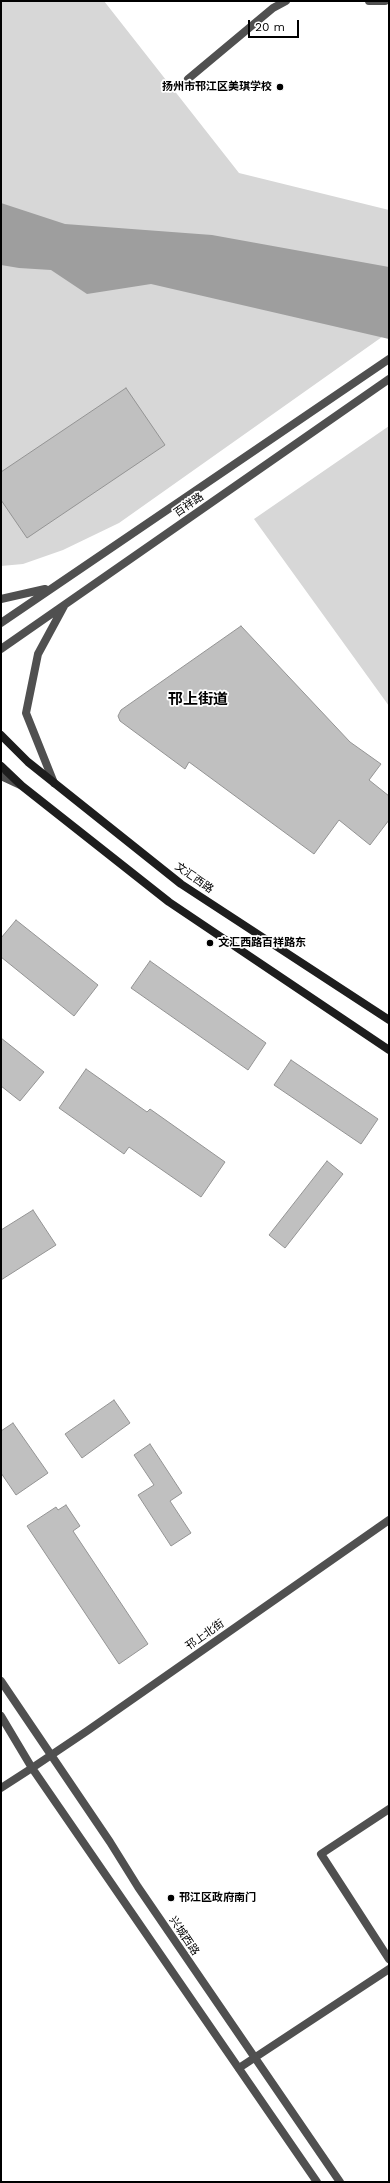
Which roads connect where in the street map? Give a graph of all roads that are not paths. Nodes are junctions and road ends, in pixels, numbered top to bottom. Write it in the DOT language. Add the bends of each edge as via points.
graph roads {
  1 [pos="286,1"];
  2 [pos="369,1"];
  3 [pos="385,1"];
  4 [pos="188,80"];
  5 [pos="389,359"];
  6 [pos="389,379"];
  7 [pos="50,588"];
  8 [pos="1,599"];
  9 [pos="65,604"];
  10 [pos="1,623"];
  11 [pos="1,649"];
  12 [pos="1,735"];
  13 [pos="1,766"];
  14 [pos="1,776"];
  15 [pos="54,783"];
  16 [pos="22,786"];
  17 [pos="389,1020"];
  18 [pos="389,1050"];
  19 [pos="389,1520"];
  20 [pos="1,1681"];
  21 [pos="1,1716"];
  22 [pos="51,1754"];
  23 [pos="32,1768"];
  24 [pos="1,1788"];
  25 [pos="389,1809"];
  26 [pos="389,1959"];
  27 [pos="389,1969"];
  28 [pos="254,2058"];
  29 [pos="239,2068"];
  30 [pos="317,2182"];
  31 [pos="340,2182"];
  1 -- 4 [label="street" via="274,8"];
  2 -- 3 [label="street"];
  5 -- 7 [label="street, 百祥路"];
  6 -- 9 [label="street, 百祥路"];
  7 -- 8 [label="street"];
  7 -- 10 [label="street, 百祥路"];
  9 -- 11 [label="street, 百祥路"];
  9 -- 15 [label="street" via="38,654 26,713"];
  12 -- 15 [label="main road, 文汇西路"];
  13 -- 16 [label="main road"];
  14 -- 16 [label="street"];
  15 -- 17 [label="main road, 文汇西路" via="181,884"];
  16 -- 18 [label="main road" via="169,902"];
  19 -- 22 [label="street, 邗上北街"];
  20 -- 22 [label="street, 兴城西路"];
  21 -- 23 [label="street"];
  22 -- 23 [label="street, 邗上北街"];
  22 -- 28 [label="street, 兴城西路"];
  23 -- 24 [label="street, 邗上北街"];
  23 -- 29 [label="street"];
  25 -- 26 [label="street" via="321,1854"];
  27 -- 28 [label="street"];
  28 -- 29 [label="street"];
  28 -- 31 [label="street, 兴城西路"];
  29 -- 30 [label="street"];
}
